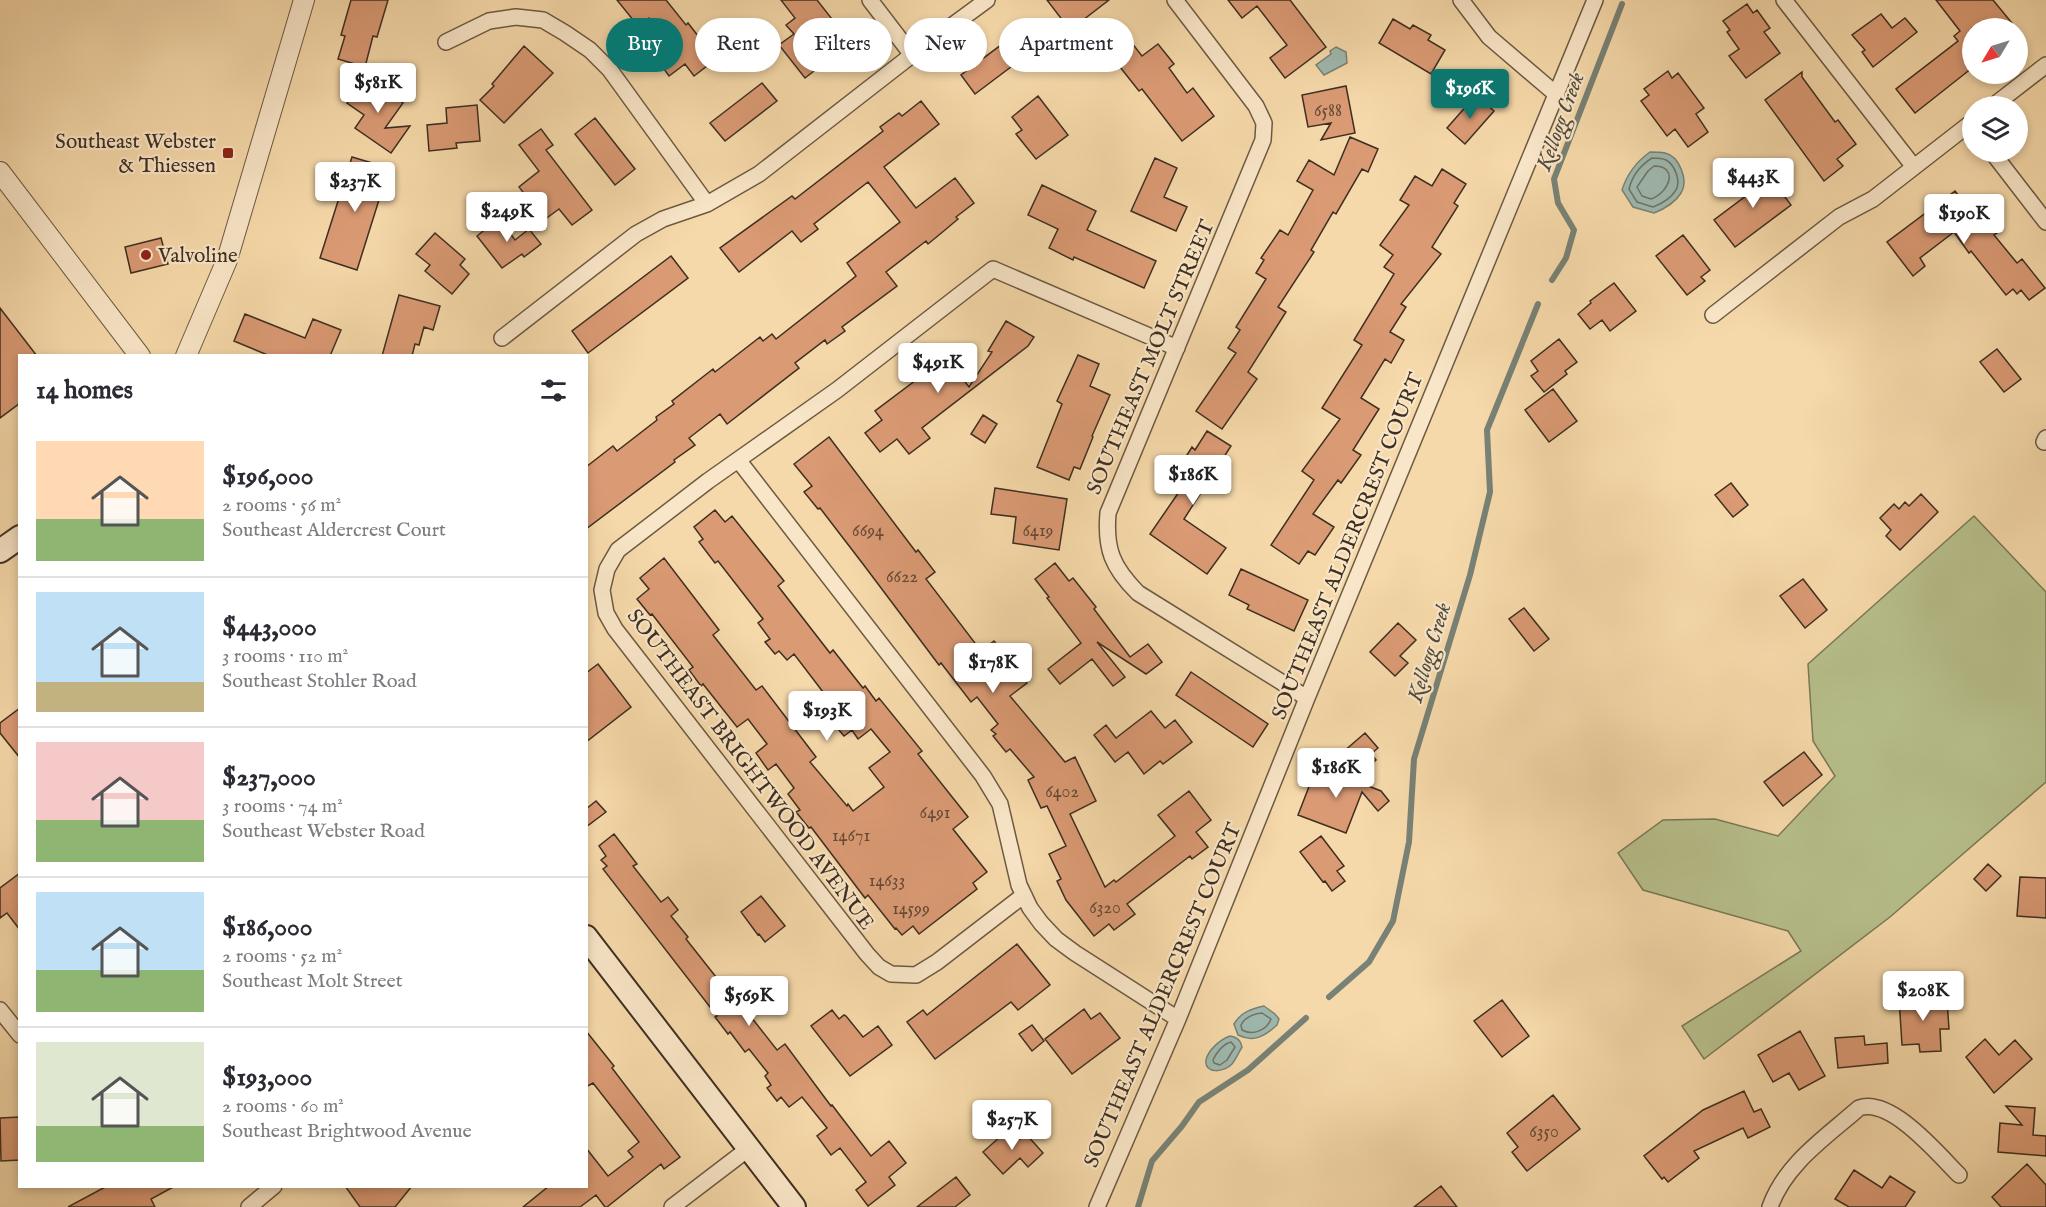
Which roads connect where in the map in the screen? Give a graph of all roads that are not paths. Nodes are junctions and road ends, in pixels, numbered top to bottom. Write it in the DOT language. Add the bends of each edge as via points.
graph roads {
  1 [pos="304,0"];
  2 [pos="870,0"];
  3 [pos="987,0"];
  4 [pos="1175,0"];
  5 [pos="1461,0"];
  6 [pos="1596,0"];
  7 [pos="1784,0"];
  8 [pos="962,18"];
  9 [pos="446,42"];
  10 [pos="904,45"];
  11 [pos="904,61"];
  12 [pos="2046,65"];
  13 [pos="1557,95"];
  14 [pos="2006,96"];
  15 [pos="1962,131"];
  16 [pos="2000,162"];
  17 [pos="1914,168"];
  18 [pos="0,172"];
  19 [pos="707,204"];
  20 [pos="2046,222"];
  21 [pos="1713,315"];
  22 [pos="502,338"];
  23 [pos="1177,348"];
  24 [pos="138,354"];
  25 [pos="187,354"];
  26 [pos="739,461"];
  27 [pos="18,538"];
  28 [pos="0,551"];
  29 [pos="1307,698"];
  30 [pos="1024,895"];
  31 [pos="588,940"];
  32 [pos="0,1010"];
  33 [pos="1178,1019"];
  34 [pos="18,1032"];
  35 [pos="748,1149"];
  36 [pos="1959,1175"];
  37 [pos="272,1188"];
  38 [pos="249,1207"];
  39 [pos="672,1207"];
  40 [pos="794,1207"];
  41 [pos="1097,1207"];
  42 [pos="1770,1207"];
  1 -- 25 [label="street" via="227,260"];
  2 -- 10 [label="street"];
  3 -- 8 [label="street"];
  4 -- 23 [label="street, SOUTHEAST MOLT STREET" via="1256,106 1264,123 1263,140"];
  5 -- 13 [label="street" via="1489,37"];
  6 -- 13 [label="street, SOUTHEAST ALDERCREST COURT"];
  7 -- 17 [label="street"];
  9 -- 19 [label="street" via="489,21 516,17 543,20 565,33 610,70"];
  11 -- 19 [label="street" via="759,174"];
  12 -- 14 [label="street"];
  13 -- 29 [label="street, SOUTHEAST ALDERCREST COURT"];
  15 -- 17 [label="street"];
  16 -- 20 [label="street"];
  17 -- 21 [label="street" via="1873,199 1839,217"];
  18 -- 24 [label="street"];
  19 -- 22 [label="street" via="663,219 636,234"];
  23 -- 26 [label="street, SOUTHEAST BRIGHTWOOD AVENUE" via="993,270"];
  23 -- 29 [label="street, SOUTHEAST MOLT STREET" via="1108,513 1106,535 1112,558 1123,578 1138,593"];
  26 -- 30 [label="street" via="983,776 1000,804"];
  26 -- 30 [label="street, SOUTHEAST BRIGHTWOOD AVENUE" via="618,550 606,569 602,590 606,613 615,629 879,967 891,974 916,975"];
  27 -- 28 [label="main road"];
  29 -- 33 [label="street, SOUTHEAST ALDERCREST COURT"];
  30 -- 33 [label="street" via="1056,939"];
  31 -- 35 [label="main road"];
  32 -- 34 [label="street"];
  33 -- 41 [label="street, SOUTHEAST ALDERCREST COURT"];
  35 -- 39 [label="street"];
  35 -- 40 [label="main road"];
  36 -- 42 [label="street" via="1911,1127 1892,1114 1866,1106 1796,1164 1783,1179"];
  37 -- 38 [label="street"];
}
